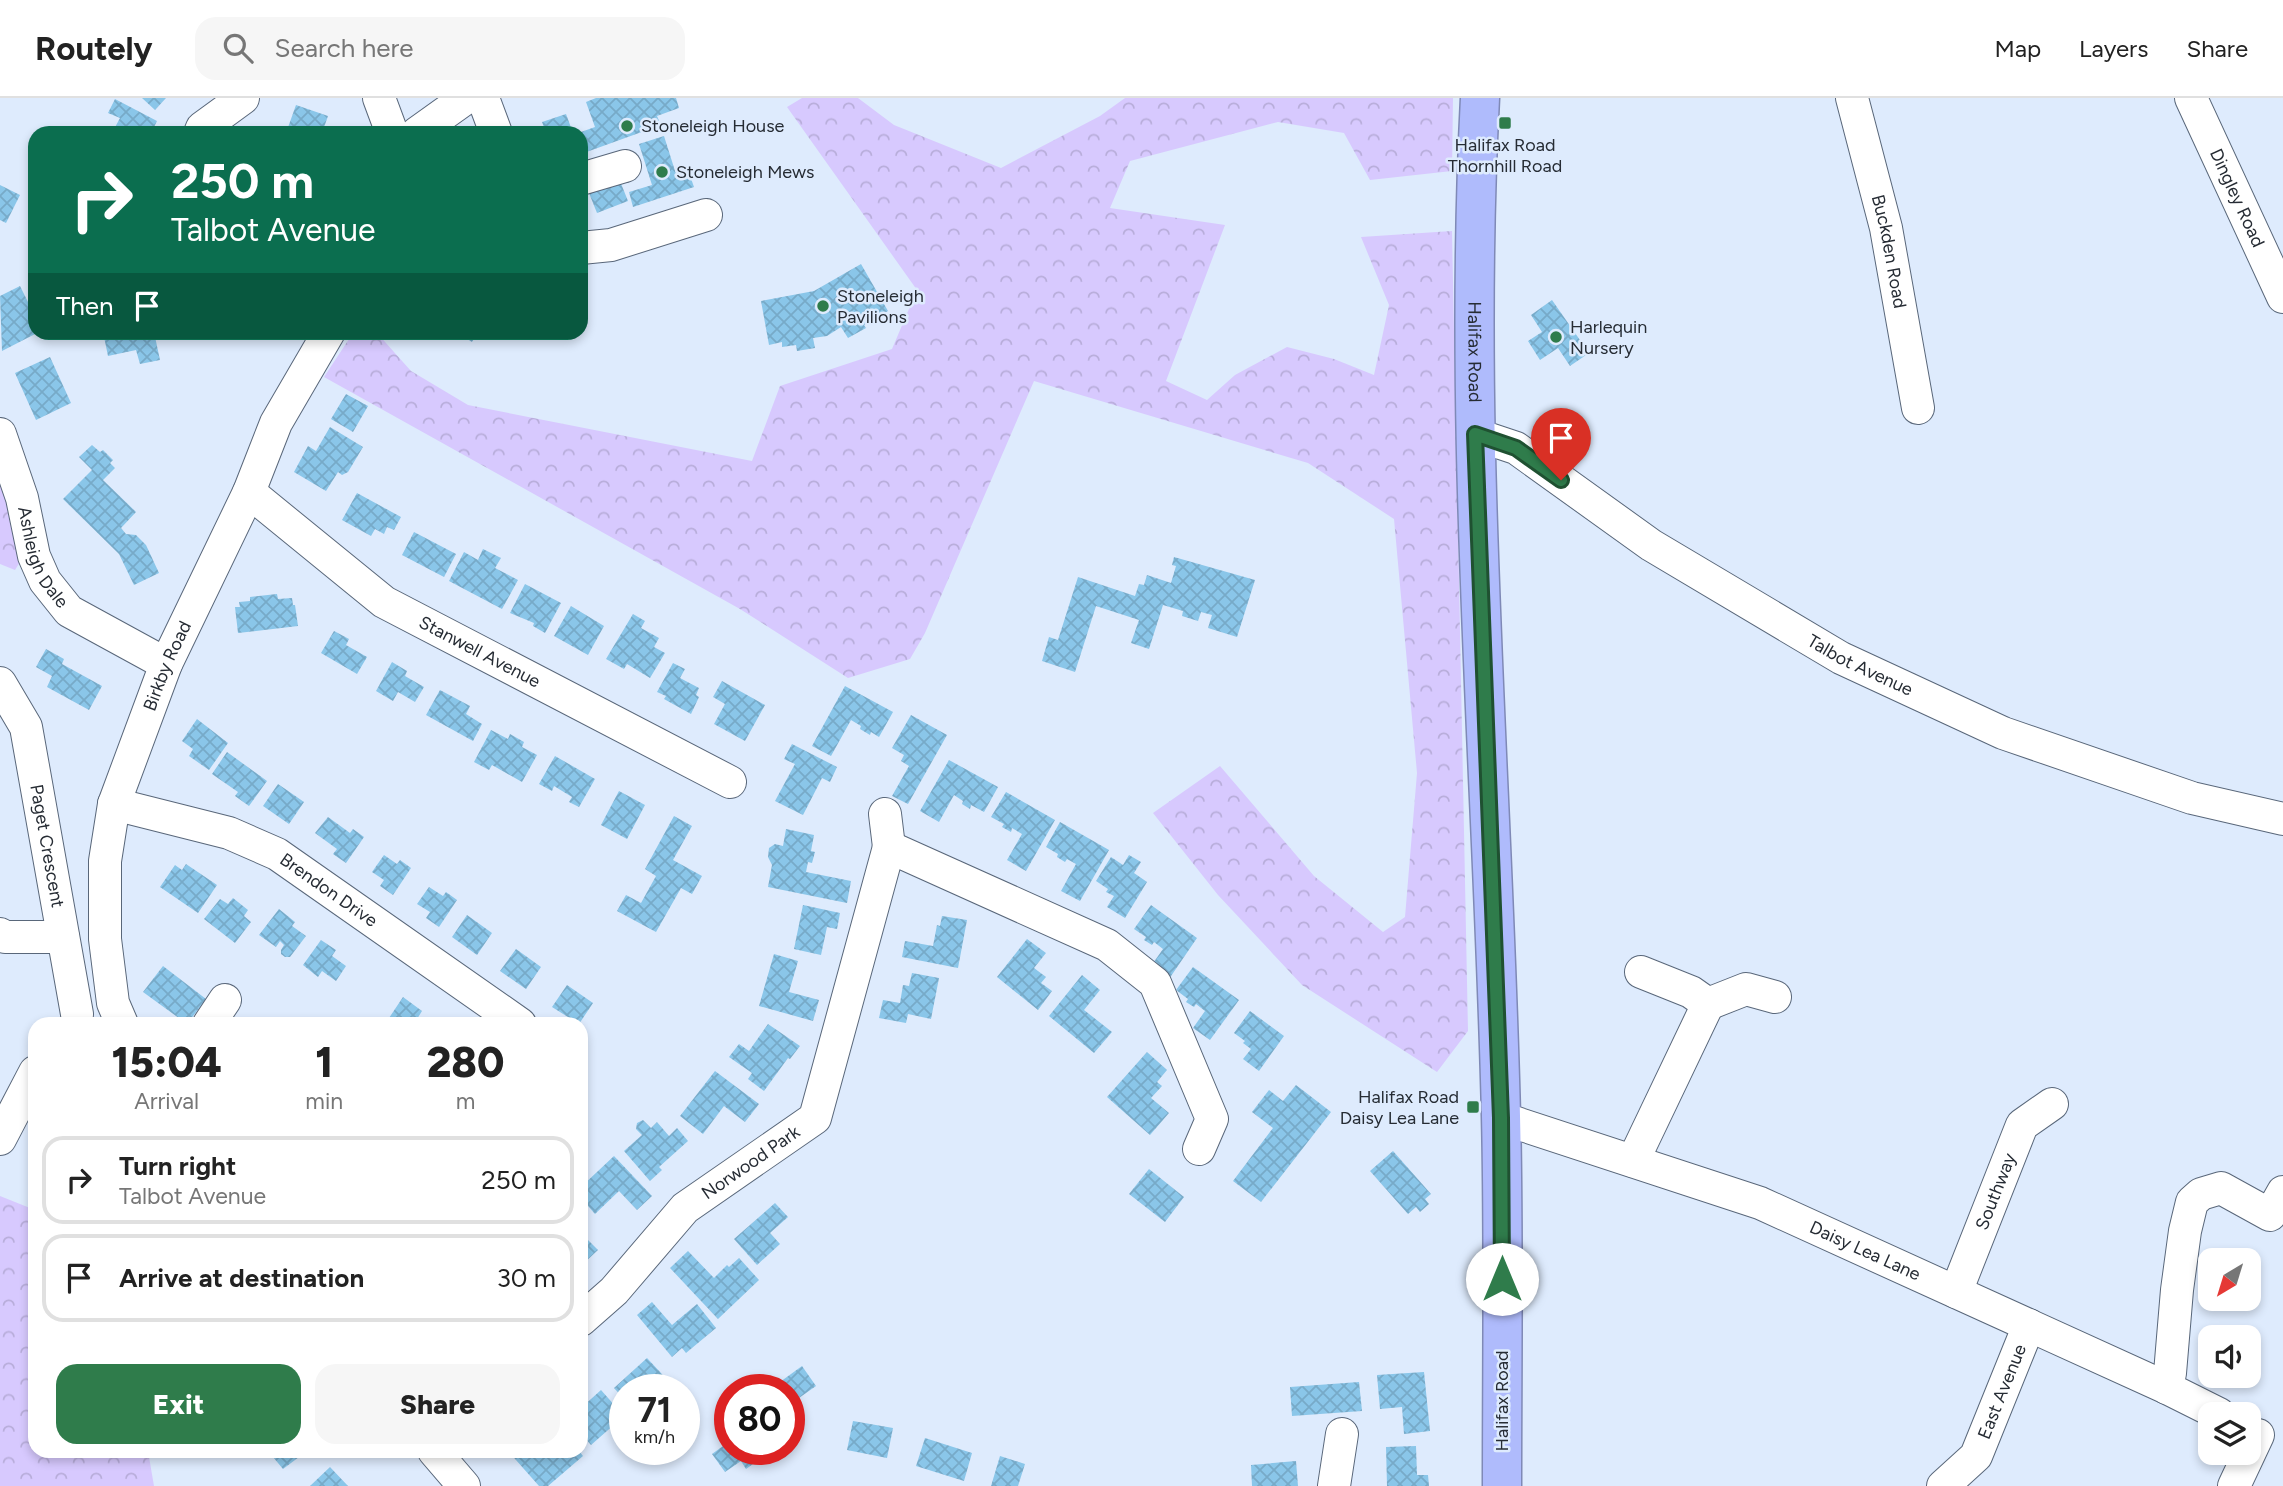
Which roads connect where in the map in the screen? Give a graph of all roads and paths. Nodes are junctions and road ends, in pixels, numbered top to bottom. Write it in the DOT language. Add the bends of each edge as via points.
graph roads {
  1 [pos="243,98"];
  2 [pos="379,98"];
  3 [pos="466,98"];
  4 [pos="483,98"];
  5 [pos="1480,98"];
  6 [pos="1852,98"];
  7 [pos="2191,98"];
  8 [pos="205,126"];
  9 [pos="389,126"];
  10 [pos="428,126"];
  11 [pos="493,126"];
  12 [pos="625,166"];
  13 [pos="588,177"];
  14 [pos="706,215"];
  15 [pos="588,247"];
  16 [pos="2283,297"];
  17 [pos="324,340"];
  18 [pos="1917,408"];
  19 [pos="0,434"];
  20 [pos="1475,434"];
  21 [pos="249,492"];
  22 [pos="166,664"];
  23 [pos="0,683"];
  24 [pos="730,782"];
  25 [pos="114,804"];
  26 [pos="885,814"];
  27 [pos="2283,819"];
  28 [pos="889,847"];
  29 [pos="0,934"];
  30 [pos="63,937"];
  31 [pos="1641,972"];
  32 [pos="1774,997"];
  33 [pos="1708,1004"];
  34 [pos="117,1014"];
  35 [pos="72,1017"];
  36 [pos="90,1017"];
  37 [pos="510,1017"];
  38 [pos="28,1085"];
  39 [pos="2052,1104"];
  40 [pos="1501,1118"];
  41 [pos="0,1139"];
  42 [pos="1199,1149"];
  43 [pos="1633,1161"];
  44 [pos="2283,1192"];
  45 [pos="1956,1292"];
  46 [pos="588,1314"];
  47 [pos="2029,1325"];
  48 [pos="2166,1388"];
  49 [pos="2198,1404"];
  50 [pos="1342,1434"];
  51 [pos="2263,1437"];
  52 [pos="439,1458"];
  53 [pos="464,1486"];
  54 [pos="1334,1486"];
  55 [pos="1502,1486"];
  56 [pos="1943,1486"];
  57 [pos="2234,1486"];
  1 -- 8 [label="street"];
  2 -- 9 [label="street"];
  3 -- 10 [label="street"];
  4 -- 11 [label="street"];
  5 -- 20 [label="highway, Halifax Road"];
  6 -- 18 [label="street, Buckden Road" via="1886,228"];
  7 -- 16 [label="street, Dingley Road"];
  12 -- 13 [label="street"];
  14 -- 15 [label="street" via="611,245"];
  17 -- 21 [label="street, Birkby Road" via="276,423"];
  19 -- 22 [label="street, Ashleigh Dale" via="45,581 69,611"];
  20 -- 27 [label="street, Talbot Avenue" via="1516,448 1651,545 1841,658 2003,733 2192,798"];
  20 -- 40 [label="highway, Halifax Road"];
  21 -- 22 [label="street, Birkby Road"];
  21 -- 24 [label="street, Stanwell Avenue" via="384,602"];
  22 -- 25 [label="street, Birkby Road"];
  23 -- 30 [label="street, Paget Crescent" via="26,727"];
  25 -- 34 [label="street, Birkby Road" via="105,861 105,939"];
  25 -- 37 [label="street, Brendon Drive" via="229,832 278,854"];
  26 -- 28 [label="street, Norwood Park"];
  28 -- 42 [label="street" via="1107,945 1155,983 1212,1119"];
  28 -- 46 [label="street, Norwood Park" via="815,1118 685,1208 614,1291"];
  29 -- 30 [label="street"];
  30 -- 35 [label="street, Paget Crescent"];
  31 -- 33 [label="street" via="1691,992"];
  32 -- 33 [label="street" via="1746,989"];
  33 -- 43 [label="street"];
  34 -- 36 [label="street"];
  38 -- 41 [label="street"];
  39 -- 45 [label="street, Southway" via="2022,1125"];
  40 -- 43 [label="street, Daisy Lea Lane"];
  40 -- 55 [label="highway, Halifax Road"];
  43 -- 45 [label="street, Daisy Lea Lane" via="1760,1203"];
  44 -- 48 [label="street" via="2270,1215 2221,1188 2192,1202"];
  45 -- 47 [label="street, Daisy Lea Lane"];
  47 -- 48 [label="street, Daisy Lea Lane"];
  47 -- 56 [label="street, East Avenue" via="1976,1456"];
  48 -- 49 [label="street, Daisy Lea Lane"];
  50 -- 54 [label="street"];
  51 -- 57 [label="street"];
  52 -- 53 [label="street"];
}
